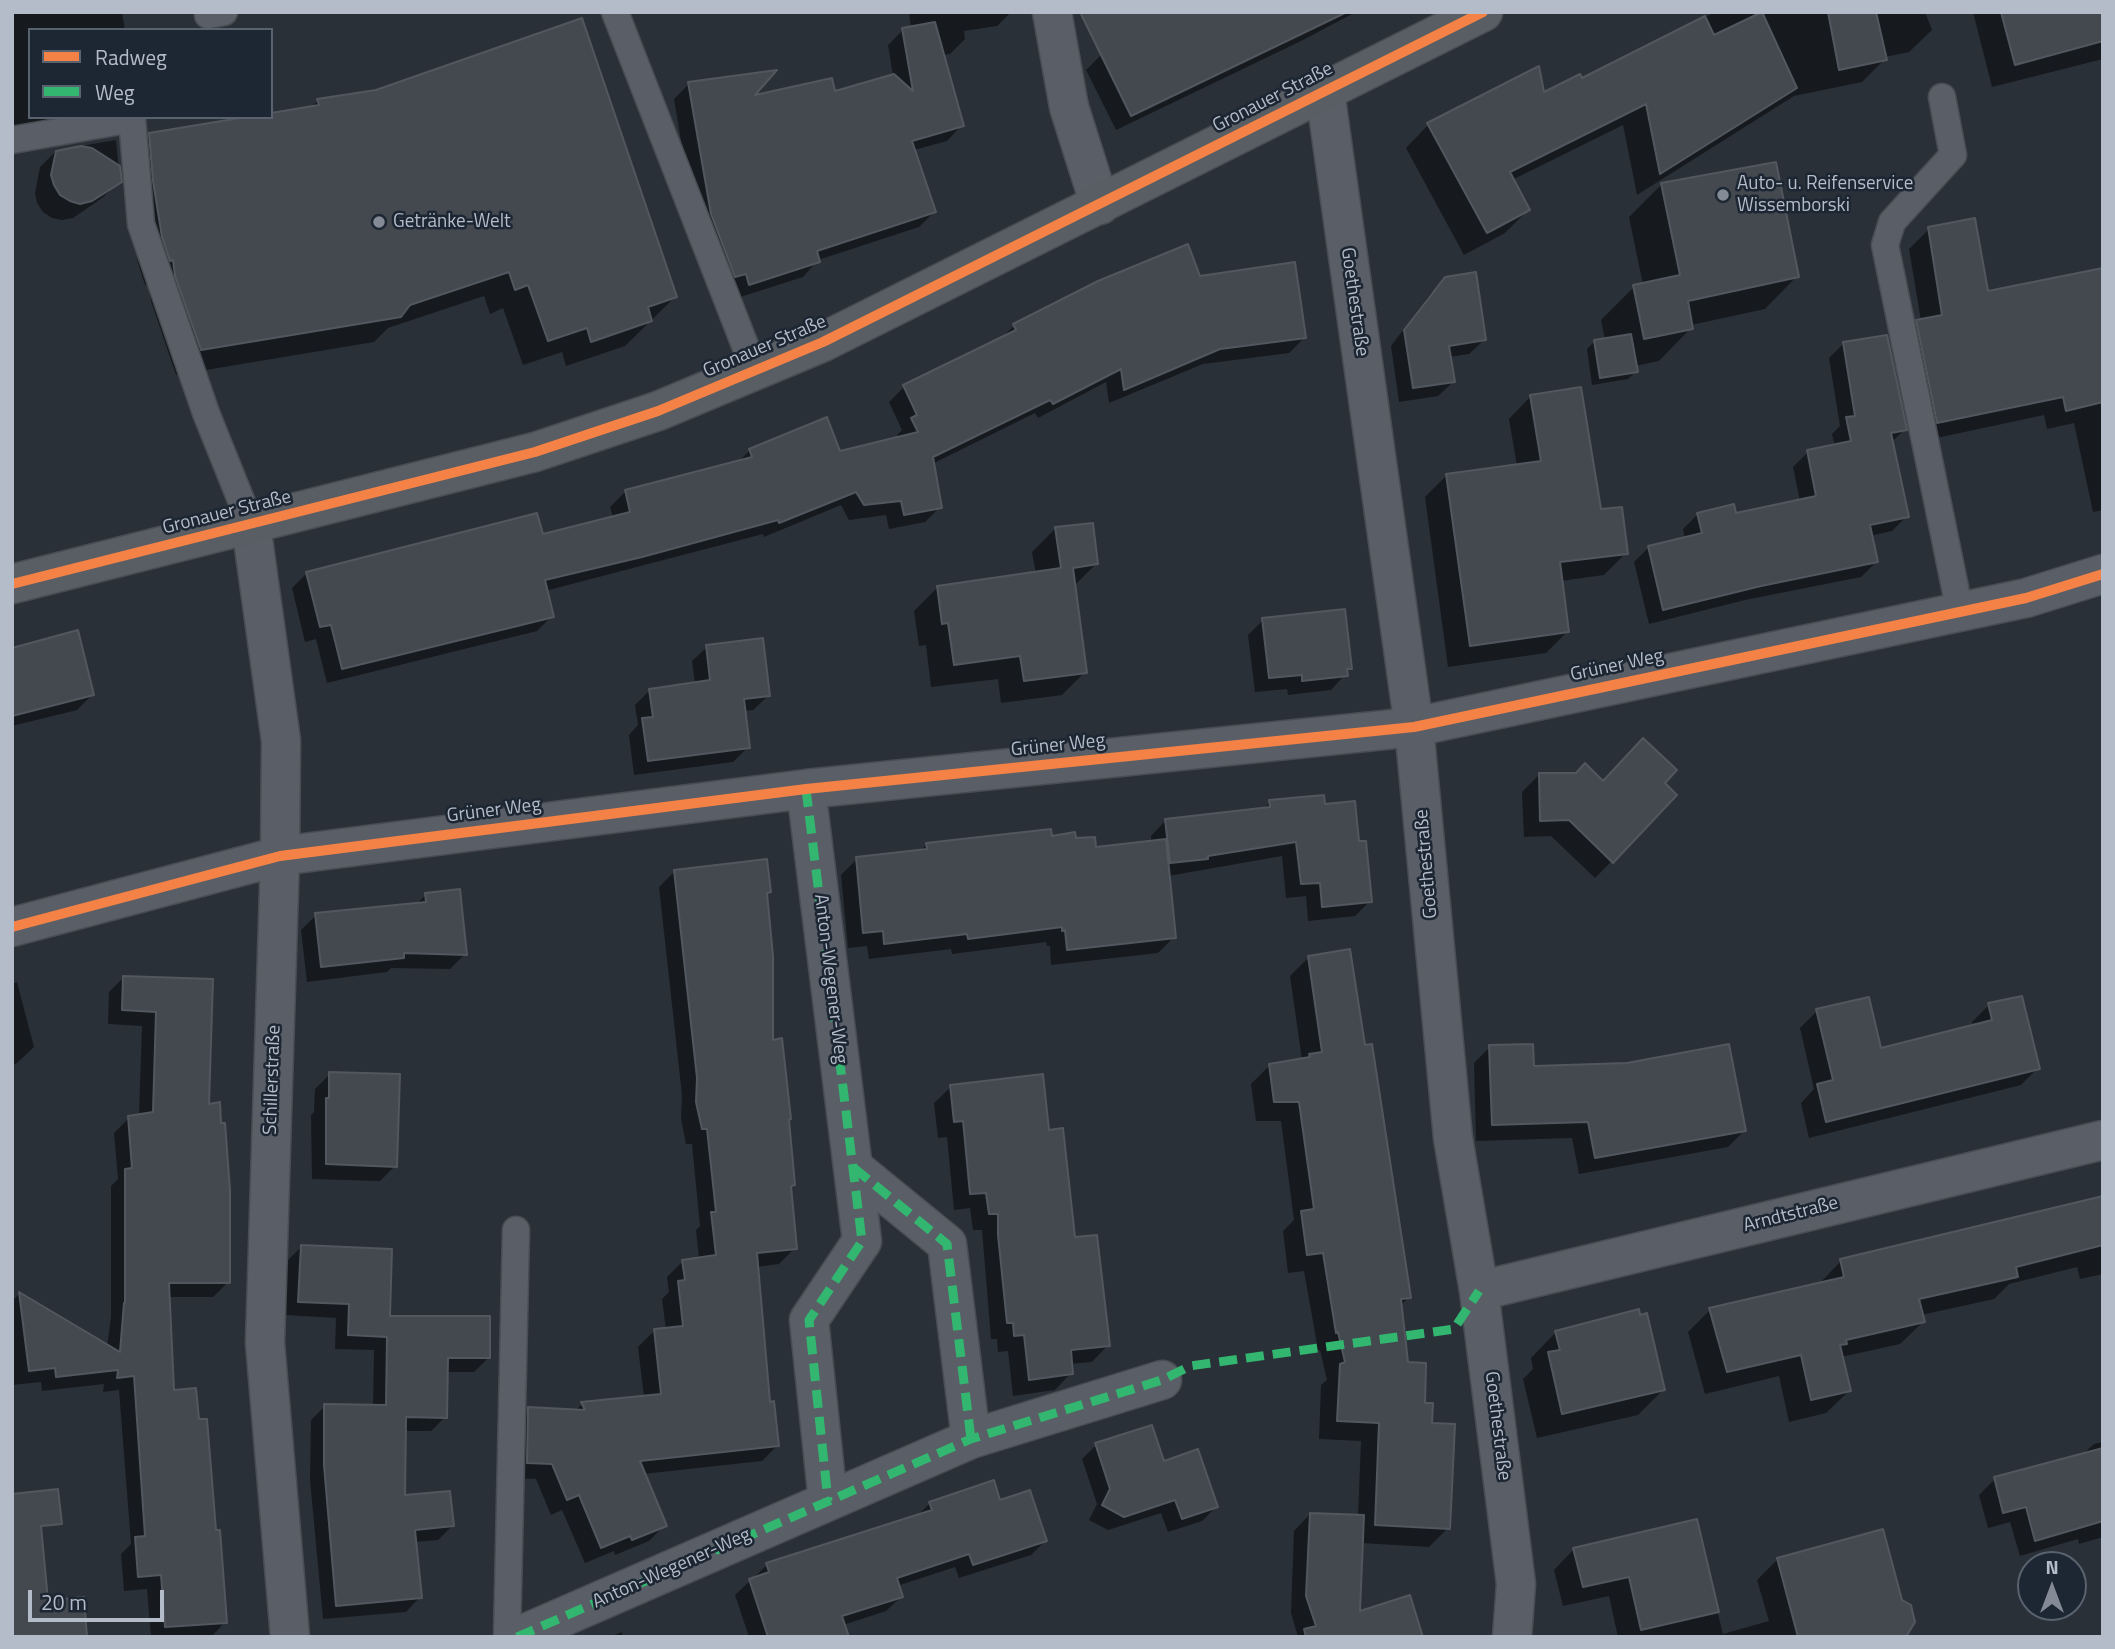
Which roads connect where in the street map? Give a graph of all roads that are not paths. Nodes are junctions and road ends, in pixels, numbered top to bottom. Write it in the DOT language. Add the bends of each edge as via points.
graph roads {
  1 [pos="615,12"];
  2 [pos="1052,12"];
  3 [pos="1483,12"];
  4 [pos="1325,92"];
  5 [pos="1942,97"];
  6 [pos="12,140"];
  7 [pos="1100,205"];
  8 [pos="755,371"];
  9 [pos="251,525"];
  10 [pos="2103,574"];
  11 [pos="12,584"];
  12 [pos="1960,612"];
  13 [pos="1414,727"];
  14 [pos="806,789"];
  15 [pos="280,856"];
  16 [pos="12,927"];
  17 [pos="2103,1140"];
  18 [pos="853,1168"];
  19 [pos="516,1230"];
  20 [pos="1479,1291"];
  21 [pos="1162,1380"];
  22 [pos="971,1439"];
  23 [pos="828,1501"];
  24 [pos="290,1637"];
  25 [pos="507,1637"];
  26 [pos="517,1637"];
  27 [pos="1512,1637"];
  1 -- 8 [label="lane"];
  2 -- 7 [label="street" via="1069,107"];
  3 -- 4 [label="main road, Gronauer Straße"];
  4 -- 7 [label="main road, Gronauer Straße"];
  4 -- 13 [label="street, Goethestraße"];
  5 -- 12 [label="lane" via="1953,155 1892,222 1885,245"];
  6 -- 9 [label="lane" via="132,119 141,224 206,413"];
  7 -- 8 [label="main road, Gronauer Straße"];
  8 -- 9 [label="main road, Gronauer Straße" via="658,411 535,452"];
  9 -- 11 [label="main road, Gronauer Straße"];
  9 -- 15 [label="street, Schillerstraße" via="281,741"];
  10 -- 12 [label="street, Grüner Weg"];
  12 -- 13 [label="street, Grüner Weg"];
  13 -- 14 [label="street, Grüner Weg"];
  13 -- 20 [label="street, Goethestraße" via="1453,1138"];
  14 -- 15 [label="street, Grüner Weg"];
  14 -- 18 [label="street, Anton-Wegener-Weg"];
  15 -- 16 [label="street, Grüner Weg"];
  15 -- 24 [label="street, Schillerstraße" via="265,1343"];
  17 -- 20 [label="street, Arndtstraße"];
  18 -- 22 [label="street" via="947,1244"];
  18 -- 23 [label="street, Anton-Wegener-Weg" via="862,1241 809,1320"];
  19 -- 25 [label="lane"];
  20 -- 27 [label="street, Goethestraße" via="1517,1584"];
  21 -- 22 [label="street, Anton-Wegener-Weg"];
  22 -- 23 [label="street, Anton-Wegener-Weg"];
  23 -- 26 [label="street, Anton-Wegener-Weg"];
}
